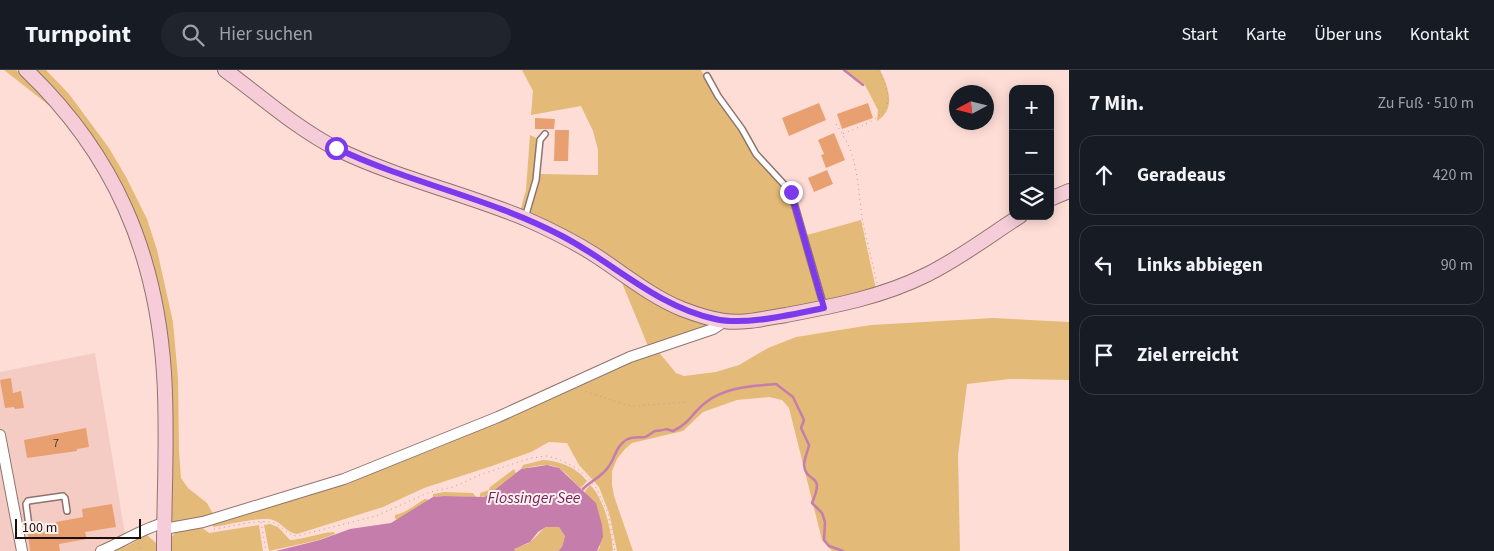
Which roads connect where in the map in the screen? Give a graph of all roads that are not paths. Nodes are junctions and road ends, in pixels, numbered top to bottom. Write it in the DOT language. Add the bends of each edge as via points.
graph roads {
  1 [pos="26,70"];
  2 [pos="225,70"];
  3 [pos="707,76"];
  4 [pos="545,134"];
  5 [pos="1069,191"];
  6 [pos="1054,197"];
  7 [pos="525,219"];
  8 [pos="1014,220"];
  9 [pos="824,308"];
  10 [pos="725,321"];
  11 [pos="0,434"];
  12 [pos="68,511"];
  13 [pos="164,526"];
  14 [pos="18,531"];
  15 [pos="22,551"];
  16 [pos="101,551"];
  17 [pos="164,551"];
  1 -- 13 [label="main road" via="57,102 104,167 127,212 147,265 158,318 164,373"];
  2 -- 7 [label="main road" via="292,121 336,148 376,166"];
  3 -- 9 [label="lane" via="756,154 791,192"];
  4 -- 7 [label="lane" via="540,140 536,180"];
  5 -- 6 [label="main road"];
  7 -- 10 [label="main road" via="594,254 666,301 696,314"];
  8 -- 9 [label="main road" via="927,275 878,294"];
  9 -- 10 [label="main road"];
  10 -- 13 [label="street" via="713,329 630,357 489,421 344,478 203,522"];
  11 -- 14 [label="street"];
  12 -- 14 [label="lane" via="63,496 28,501 29,526"];
  13 -- 16 [label="street" via="153,525"];
  13 -- 17 [label="main road"];
  14 -- 15 [label="street"];
}
